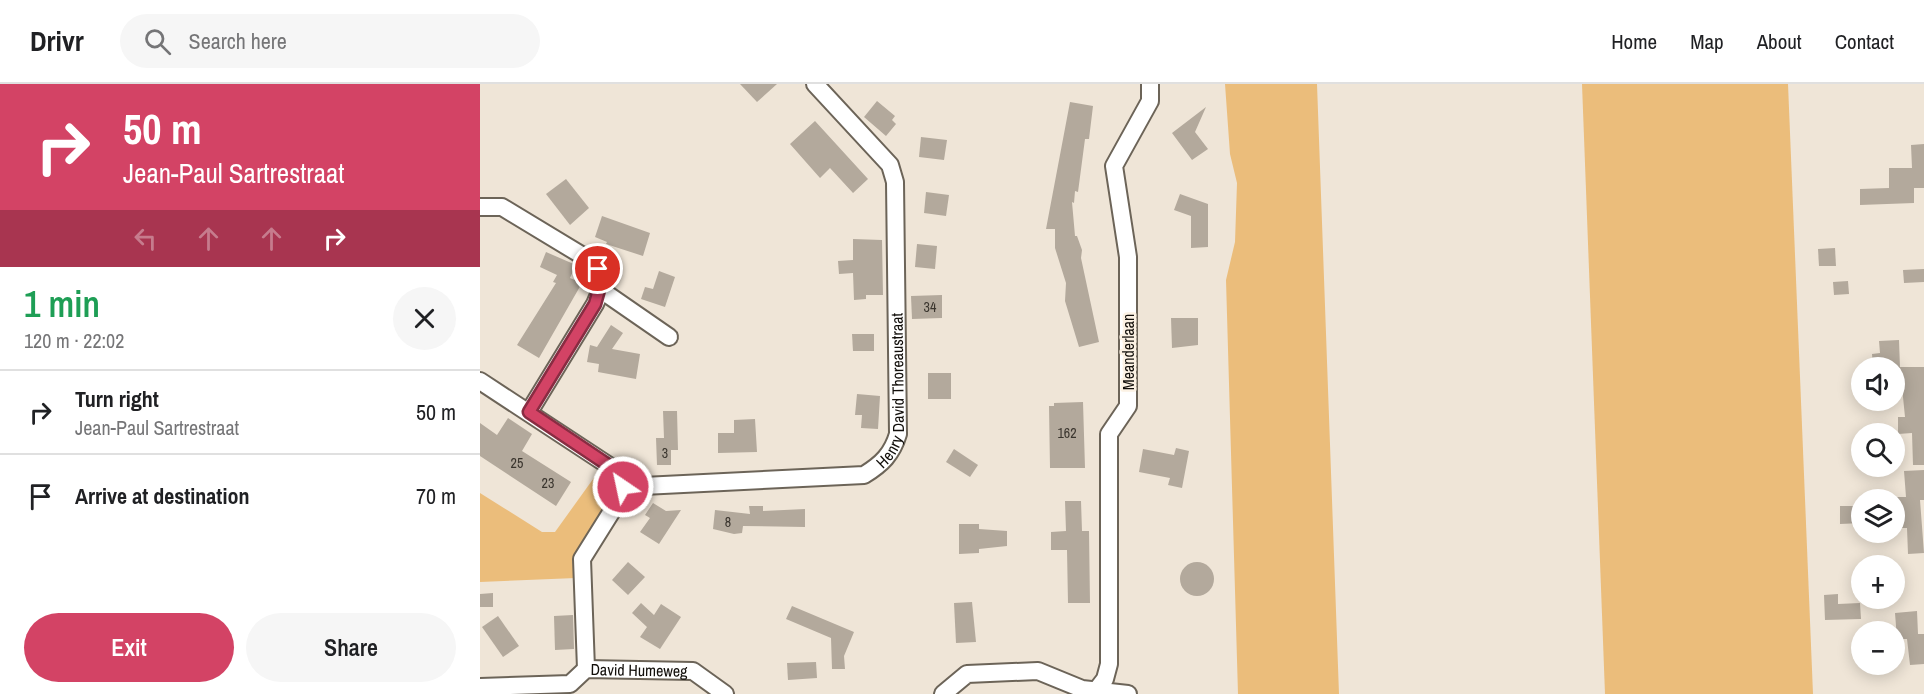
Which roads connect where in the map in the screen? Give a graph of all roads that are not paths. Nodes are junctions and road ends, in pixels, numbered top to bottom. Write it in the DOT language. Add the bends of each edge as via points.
graph roads {
  1 [pos="815,84"];
  2 [pos="1150,84"];
  3 [pos="480,207"];
  4 [pos="601,290"];
  5 [pos="669,337"];
  6 [pos="480,381"];
  7 [pos="529,412"];
  8 [pos="623,487"];
  9 [pos="586,669"];
  10 [pos="480,687"];
  11 [pos="1095,692"];
  12 [pos="725,694"];
  13 [pos="943,694"];
  14 [pos="1128,694"];
  1 -- 8 [label="street, Henry David Thoreaustraat" via="890,165 895,182 898,434 894,448 881,464 864,475"];
  2 -- 11 [label="street, Meanderlaan" via="1150,101 1114,166 1128,258 1128,406 1108,434 1109,664 1105,679"];
  3 -- 4 [label="street" via="502,207 588,259 602,279"];
  4 -- 5 [label="street"];
  4 -- 7 [label="street"];
  6 -- 7 [label="street"];
  7 -- 8 [label="street" via="617,471"];
  8 -- 9 [label="street" via="582,559"];
  9 -- 10 [label="street, David Humeweg" via="570,684"];
  9 -- 12 [label="street, David Humeweg" via="693,670"];
  11 -- 13 [label="street" via="1038,671 967,674"];
  11 -- 14 [label="street"];
}
